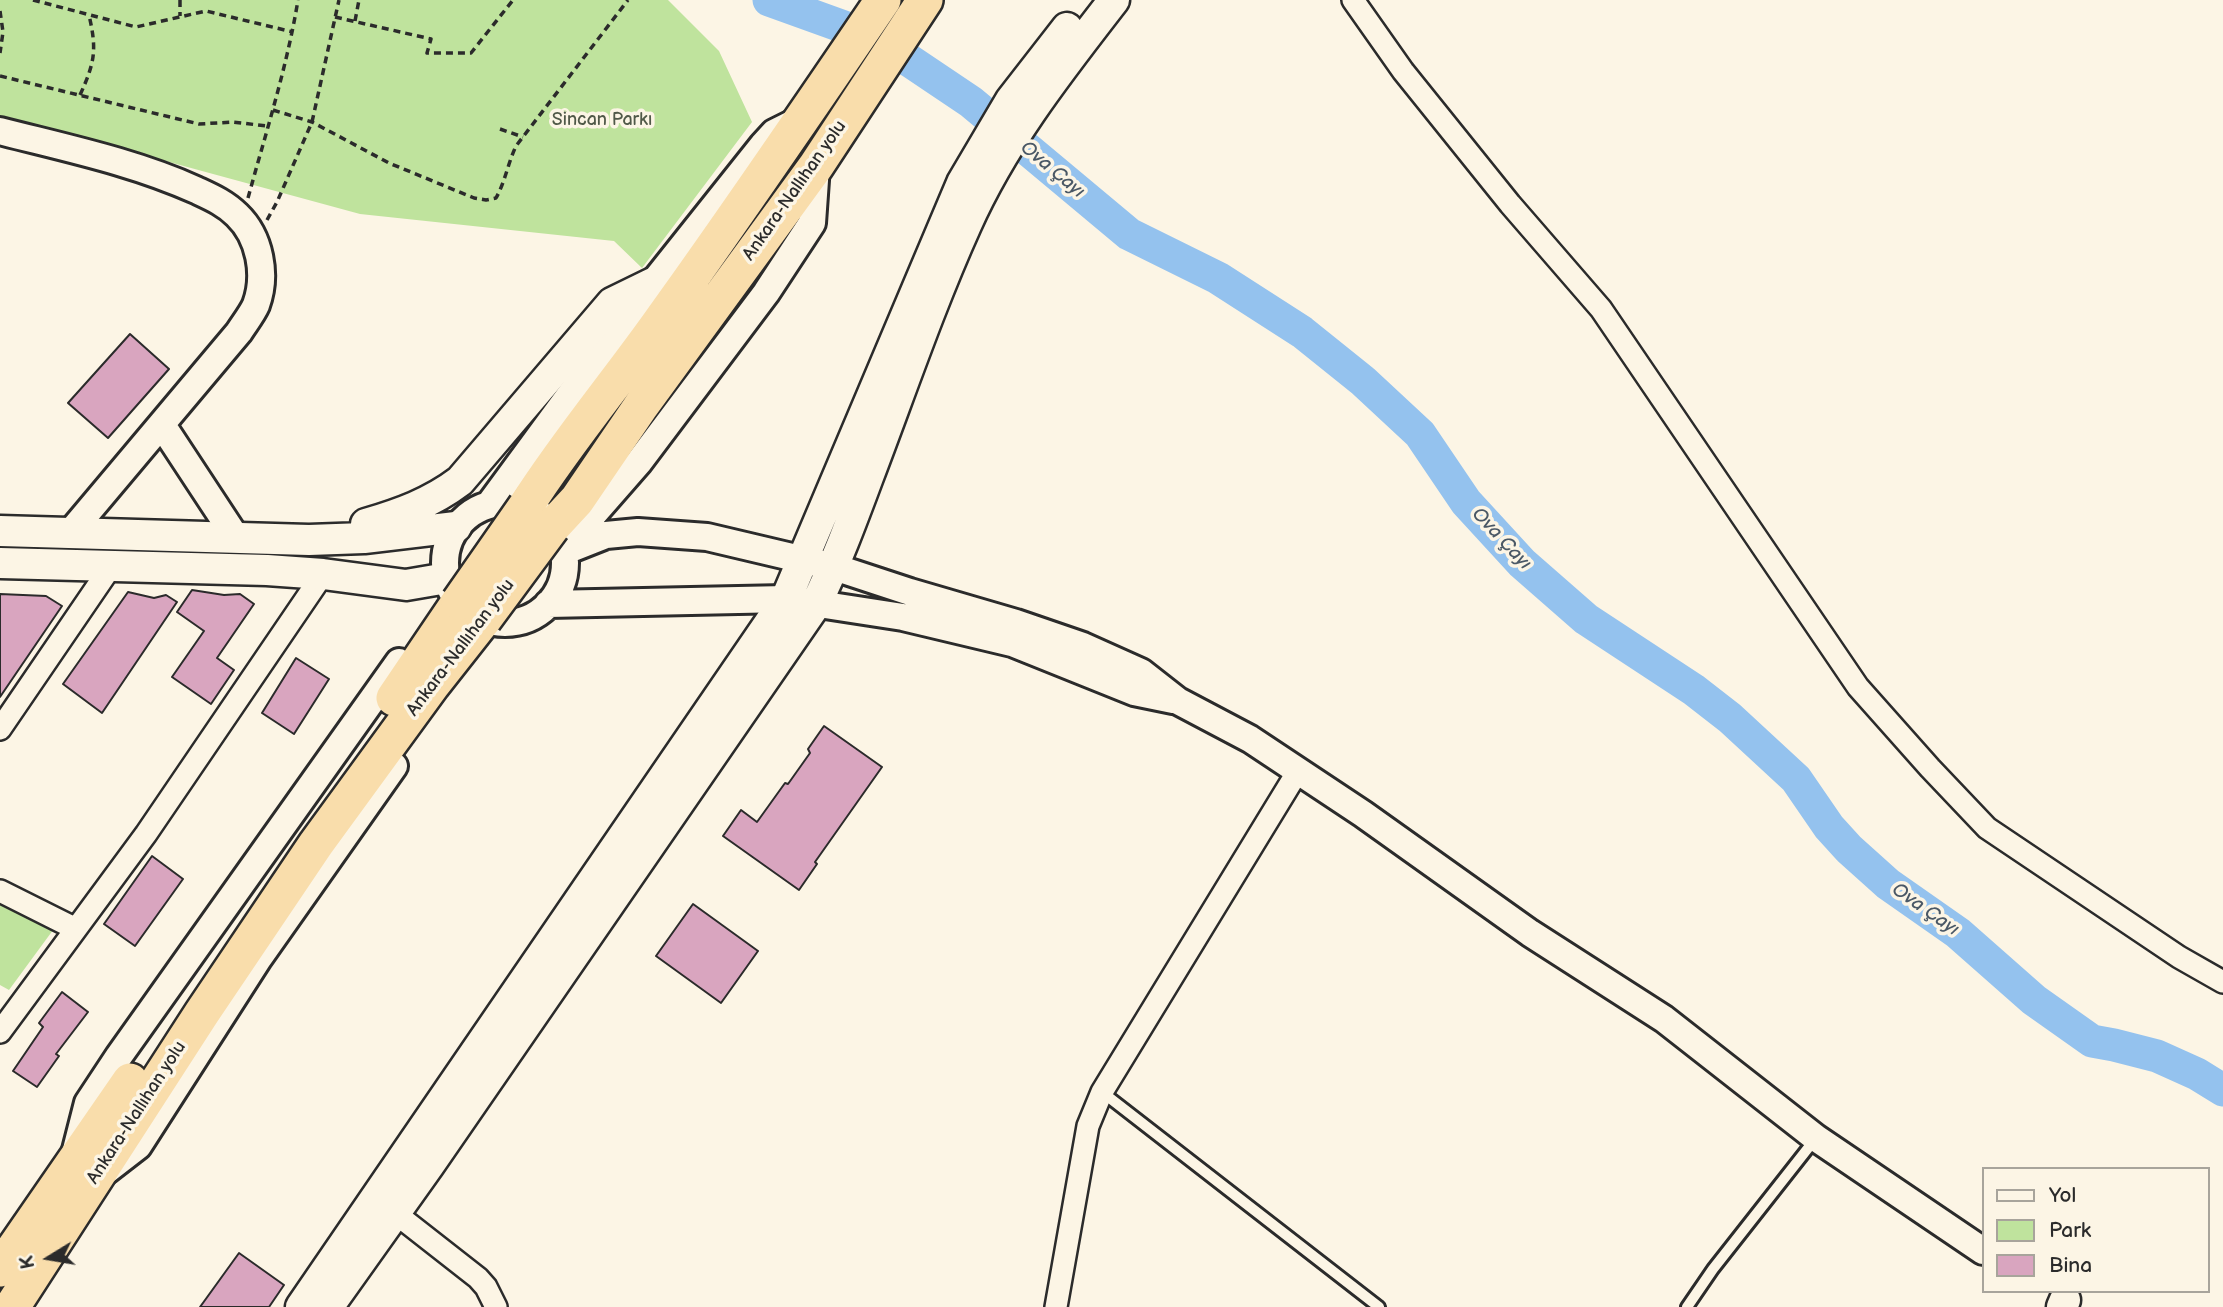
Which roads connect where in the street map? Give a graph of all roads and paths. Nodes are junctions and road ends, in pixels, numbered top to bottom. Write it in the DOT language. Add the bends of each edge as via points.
graph roads {
  1 [pos="33,0"];
  2 [pos="180,0"];
  3 [pos="298,0"];
  4 [pos="338,0"];
  5 [pos="359,0"];
  6 [pos="513,0"];
  7 [pos="628,0"];
  8 [pos="883,0"];
  9 [pos="925,0"];
  10 [pos="1088,0"];
  11 [pos="1114,0"];
  12 [pos="1353,0"];
  13 [pos="0,10"];
  14 [pos="89,15"];
  15 [pos="180,16"];
  16 [pos="335,16"];
  17 [pos="355,21"];
  18 [pos="293,32"];
  19 [pos="0,53"];
  20 [pos="0,76"];
  21 [pos="80,95"];
  22 [pos="273,110"];
  23 [pos="806,114"];
  24 [pos="312,122"];
  25 [pos="268,126"];
  26 [pos="500,128"];
  27 [pos="0,131"];
  28 [pos="523,137"];
  29 [pos="816,166"];
  30 [pos="248,232"];
  31 [pos="653,283"];
  32 [pos="162,425"];
  33 [pos="545,476"];
  34 [pos="577,500"];
  35 [pos="489,505"];
  36 [pos="456,527"];
  37 [pos="0,531"];
  38 [pos="71,533"];
  39 [pos="235,536"];
  40 [pos="309,540"];
  41 [pos="559,543"];
  42 [pos="803,559"];
  43 [pos="0,563"];
  44 [pos="111,565"];
  45 [pos="834,568"];
  46 [pos="323,575"];
  47 [pos="786,598"];
  48 [pos="468,602"];
  49 [pos="548,604"];
  50 [pos="816,604"];
  51 [pos="1178,701"];
  52 [pos="0,729"];
  53 [pos="1298,771"];
  54 [pos="0,891"];
  55 [pos="76,929"];
  56 [pos="2223,982"];
  57 [pos="7,1011"];
  58 [pos="0,1032"];
  59 [pos="1102,1092"];
  60 [pos="1816,1138"];
  61 [pos="83,1174"];
  62 [pos="395,1213"];
  63 [pos="1982,1250"];
  64 [pos="0,1269"];
  65 [pos="12,1307"];
  66 [pos="300,1307"];
  67 [pos="328,1307"];
  68 [pos="496,1307"];
  69 [pos="1056,1307"];
  70 [pos="1379,1307"];
  71 [pos="1687,1307"];
  1 -- 14 [label="path"];
  2 -- 15 [label="path"];
  3 -- 18 [label="path"];
  4 -- 16 [label="path"];
  5 -- 17 [label="path"];
  6 -- 17 [label="path" via="471,53 426,53 430,39"];
  7 -- 28 [label="path"];
  8 -- 23 [label="highway, Ankara-Nallıhan yolu"];
  9 -- 29 [label="highway, Ankara-Nallıhan yolu"];
  10 -- 42 [label="main road" via="1012,100 962,183"];
  11 -- 45 [label="main road" via="1032,109 966,224"];
  12 -- 56 [label="street" via="1419,91 1601,309 1858,687 1987,828"];
  13 -- 19 [label="path"];
  14 -- 15 [label="path" via="136,27"];
  14 -- 21 [label="path" via="95,42 92,70"];
  15 -- 18 [label="path" via="206,11"];
  16 -- 17 [label="path"];
  16 -- 24 [label="path"];
  18 -- 22 [label="path"];
  20 -- 21 [label="path"];
  21 -- 25 [label="path" via="199,124"];
  22 -- 24 [label="path"];
  22 -- 25 [label="path"];
  23 -- 31 [label="street" via="775,132 763,145"];
  23 -- 33 [label="highway, Ankara-Nallıhan yolu" via="618,381"];
  24 -- 28 [label="path" via="388,163 486,200 496,198 502,188 507,165"];
  24 -- 30 [label="path" via="277,202"];
  25 -- 30 [label="path"];
  26 -- 28 [label="path"];
  27 -- 30 [label="street" via="176,181 225,204"];
  29 -- 34 [label="highway, Ankara-Nallıhan yolu"];
  29 -- 41 [label="street" via="812,223 766,293 647,452"];
  30 -- 32 [label="street" via="260,258 256,306"];
  31 -- 35 [label="street"];
  31 -- 40 [label="main road" via="612,303 460,481 402,513"];
  32 -- 38 [label="street"];
  32 -- 39 [label="street"];
  33 -- 34 [label="highway" via="548,492 556,501"];
  33 -- 48 [label="highway, Ankara-Nallıhan yolu, bridge"];
  34 -- 41 [label="highway, Ankara-Nallıhan yolu"];
  35 -- 36 [label="street"];
  35 -- 41 [label="street" via="510,503 540,514"];
  36 -- 40 [label="main road"];
  36 -- 48 [label="street" via="445,565"];
  37 -- 38 [label="main road"];
  38 -- 39 [label="main road"];
  39 -- 40 [label="main road"];
  41 -- 42 [label="street" via="638,532 707,537"];
  41 -- 48 [label="highway, Ankara-Nallıhan yolu, bridge"];
  41 -- 49 [label="street" via="564,563 560,585"];
  42 -- 45 [label="street"];
  42 -- 47 [label="main road"];
  43 -- 44 [label="main road"];
  44 -- 46 [label="main road"];
  44 -- 52 [label="street"];
  45 -- 50 [label="main road"];
  45 -- 51 [label="street" via="1083,646 1141,672"];
  46 -- 48 [label="main road" via="406,585"];
  46 -- 55 [label="street"];
  47 -- 49 [label="street"];
  47 -- 50 [label="street"];
  47 -- 66 [label="main road"];
  48 -- 49 [label="street" via="520,620"];
  48 -- 61 [label="highway, Ankara-Nallıhan yolu" via="432,685"];
  48 -- 61 [label="street" via="119,1056 88,1103"];
  50 -- 51 [label="street" via="903,617 1012,643 1134,692"];
  50 -- 62 [label="main road"];
  51 -- 53 [label="street"];
  53 -- 59 [label="street"];
  53 -- 60 [label="street" via="1664,1019"];
  54 -- 55 [label="street"];
  55 -- 57 [label="street"];
  57 -- 58 [label="street"];
  59 -- 69 [label="street" via="1088,1126"];
  59 -- 70 [label="lane"];
  60 -- 63 [label="street"];
  60 -- 71 [label="lane"];
  61 -- 64 [label="highway, Ankara-Nallıhan yolu"];
  61 -- 65 [label="highway, Ankara-Nallıhan yolu"];
  62 -- 67 [label="main road"];
  62 -- 68 [label="street" via="478,1278"];
}
